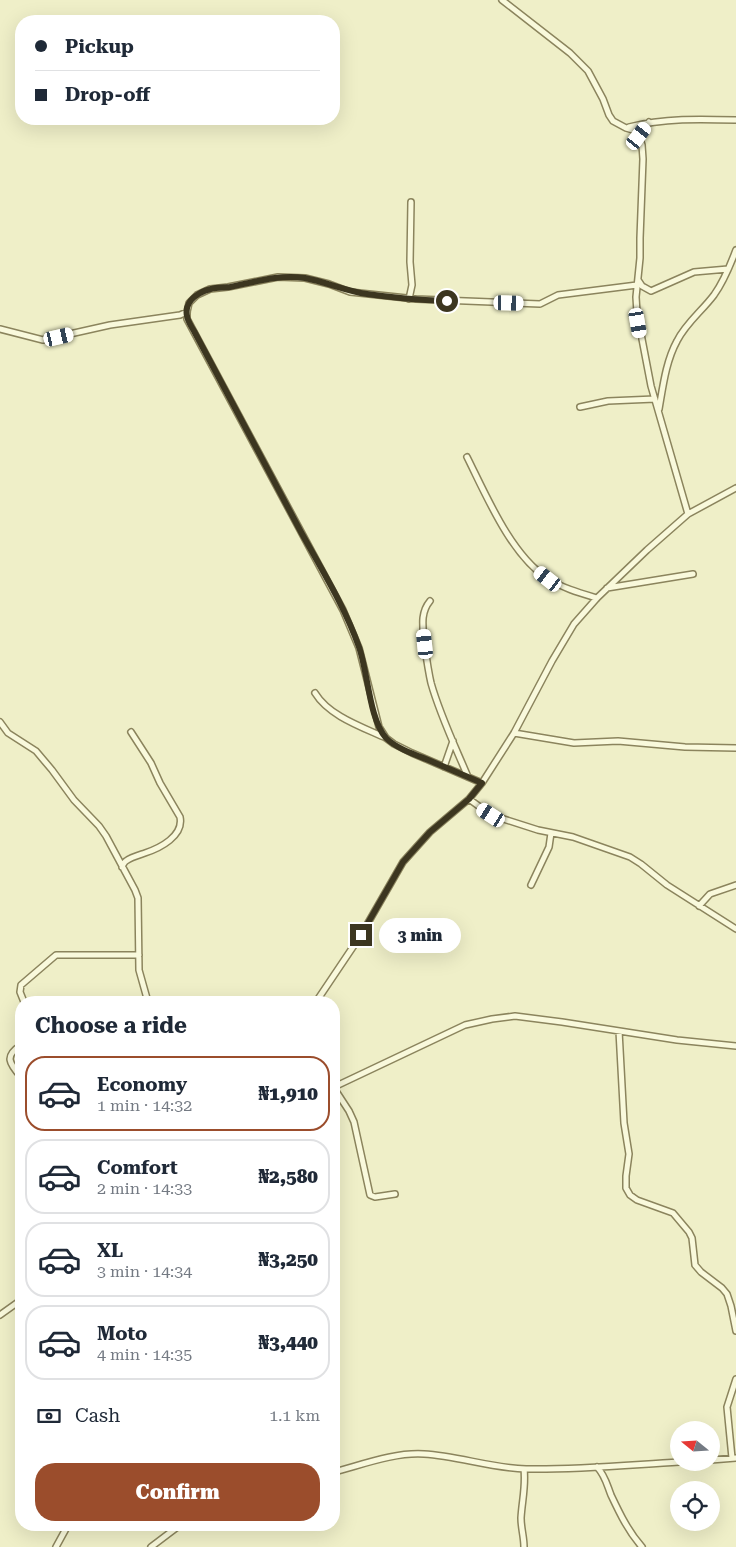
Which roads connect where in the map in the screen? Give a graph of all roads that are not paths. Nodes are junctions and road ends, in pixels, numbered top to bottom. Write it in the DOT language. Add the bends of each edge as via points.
graph roads {
  1 [pos="502,0"];
  2 [pos="736,120"];
  3 [pos="649,122"];
  4 [pos="626,128"];
  5 [pos="639,136"];
  6 [pos="411,202"];
  7 [pos="736,250"];
  8 [pos="728,269"];
  9 [pos="637,279"];
  10 [pos="637,286"];
  11 [pos="409,299"];
  12 [pos="187,312"];
  13 [pos="0,329"];
  14 [pos="655,399"];
  15 [pos="580,407"];
  16 [pos="658,412"];
  17 [pos="466,457"];
  18 [pos="736,488"];
  19 [pos="688,514"];
  20 [pos="693,574"];
  21 [pos="607,588"];
  22 [pos="597,598"];
  23 [pos="430,601"];
  24 [pos="315,693"];
  25 [pos="0,722"];
  26 [pos="131,732"];
  27 [pos="514,733"];
  28 [pos="386,738"];
  29 [pos="453,740"];
  30 [pos="736,748"];
  31 [pos="444,767"];
  32 [pos="468,777"];
  33 [pos="482,783"];
  34 [pos="469,799"];
  35 [pos="551,833"];
  36 [pos="122,867"];
  37 [pos="531,885"];
  38 [pos="736,885"];
  39 [pos="700,906"];
  40 [pos="736,929"];
  41 [pos="139,955"];
  42 [pos="22,996"];
  43 [pos="146,996"];
  44 [pos="320,996"];
  45 [pos="620,1031"];
  46 [pos="736,1046"];
  47 [pos="15,1049"];
  48 [pos="15,1069"];
  49 [pos="340,1085"];
  50 [pos="340,1097"];
  51 [pos="395,1194"];
  52 [pos="15,1304"];
  53 [pos="0,1315"];
  54 [pos="736,1331"];
  55 [pos="736,1379"];
  56 [pos="734,1458"];
  57 [pos="720,1459"];
  58 [pos="670,1462"];
  59 [pos="607,1466"];
  60 [pos="597,1467"];
  61 [pos="524,1469"];
  62 [pos="340,1470"];
  63 [pos="604,1475"];
  64 [pos="65,1531"];
  65 [pos="172,1531"];
  66 [pos="56,1547"];
  67 [pos="151,1547"];
  68 [pos="524,1547"];
  69 [pos="642,1547"];
  1 -- 4 [label="street" via="588,71 608,115"];
  2 -- 3 [label="street"];
  3 -- 4 [label="street"];
  3 -- 5 [label="street"];
  4 -- 5 [label="street"];
  5 -- 9 [label="street" via="643,159"];
  6 -- 11 [label="street" via="412,285"];
  7 -- 8 [label="street"];
  8 -- 9 [label="street" via="694,272 651,291"];
  8 -- 16 [label="street" via="713,297 677,340 669,358"];
  9 -- 10 [label="street"];
  10 -- 11 [label="street" via="558,295 540,304"];
  10 -- 14 [label="street" via="636,313"];
  11 -- 12 [label="street" via="350,292 305,278 278,277 210,289 189,303"];
  12 -- 13 [label="street" via="43,340"];
  12 -- 28 [label="street" via="194,331 343,610 366,670 375,717"];
  14 -- 15 [label="street"];
  14 -- 16 [label="street"];
  16 -- 19 [label="street"];
  17 -- 22 [label="street" via="500,524 535,569 554,582"];
  18 -- 19 [label="street"];
  19 -- 21 [label="street"];
  20 -- 21 [label="street"];
  21 -- 22 [label="street"];
  22 -- 27 [label="street" via="574,624"];
  23 -- 29 [label="street" via="423,615 427,662 432,685"];
  24 -- 28 [label="street" via="329,710"];
  25 -- 36 [label="street" via="8,732 36,751 52,770 99,826"];
  26 -- 36 [label="street" via="182,824 178,834 126,861"];
  27 -- 30 [label="street" via="574,743 618,741"];
  27 -- 33 [label="street"];
  28 -- 31 [label="street"];
  29 -- 31 [label="street"];
  29 -- 32 [label="street"];
  31 -- 32 [label="street"];
  32 -- 33 [label="street"];
  33 -- 34 [label="street"];
  34 -- 35 [label="street" via="491,815"];
  34 -- 44 [label="street" via="430,832 403,862 361,935"];
  35 -- 37 [label="street" via="549,846"];
  35 -- 39 [label="street" via="573,837 630,858"];
  36 -- 41 [label="street" via="138,898"];
  38 -- 39 [label="street" via="710,894"];
  39 -- 40 [label="street"];
  41 -- 42 [label="street" via="56,955 21,985"];
  41 -- 43 [label="street" via="139,970"];
  45 -- 46 [label="street"];
  45 -- 49 [label="street" via="515,1016 492,1019 457,1028"];
  45 -- 54 [label="street" via="624,1123 629,1154 626,1188 637,1200 673,1213 689,1232 695,1265 727,1294"];
  47 -- 48 [label="street" via="10,1058"];
  50 -- 51 [label="street" via="354,1122 370,1195"];
  52 -- 53 [label="street"];
  55 -- 56 [label="street" via="727,1408"];
  56 -- 57 [label="street"];
  58 -- 59 [label="street"];
  59 -- 60 [label="street"];
  59 -- 63 [label="street"];
  60 -- 61 [label="street"];
  60 -- 63 [label="street"];
  61 -- 62 [label="street" via="422,1454 379,1460"];
  61 -- 68 [label="street" via="526,1483 521,1519"];
  63 -- 69 [label="street" via="624,1524"];
  64 -- 66 [label="street"];
  65 -- 67 [label="street"];
}
